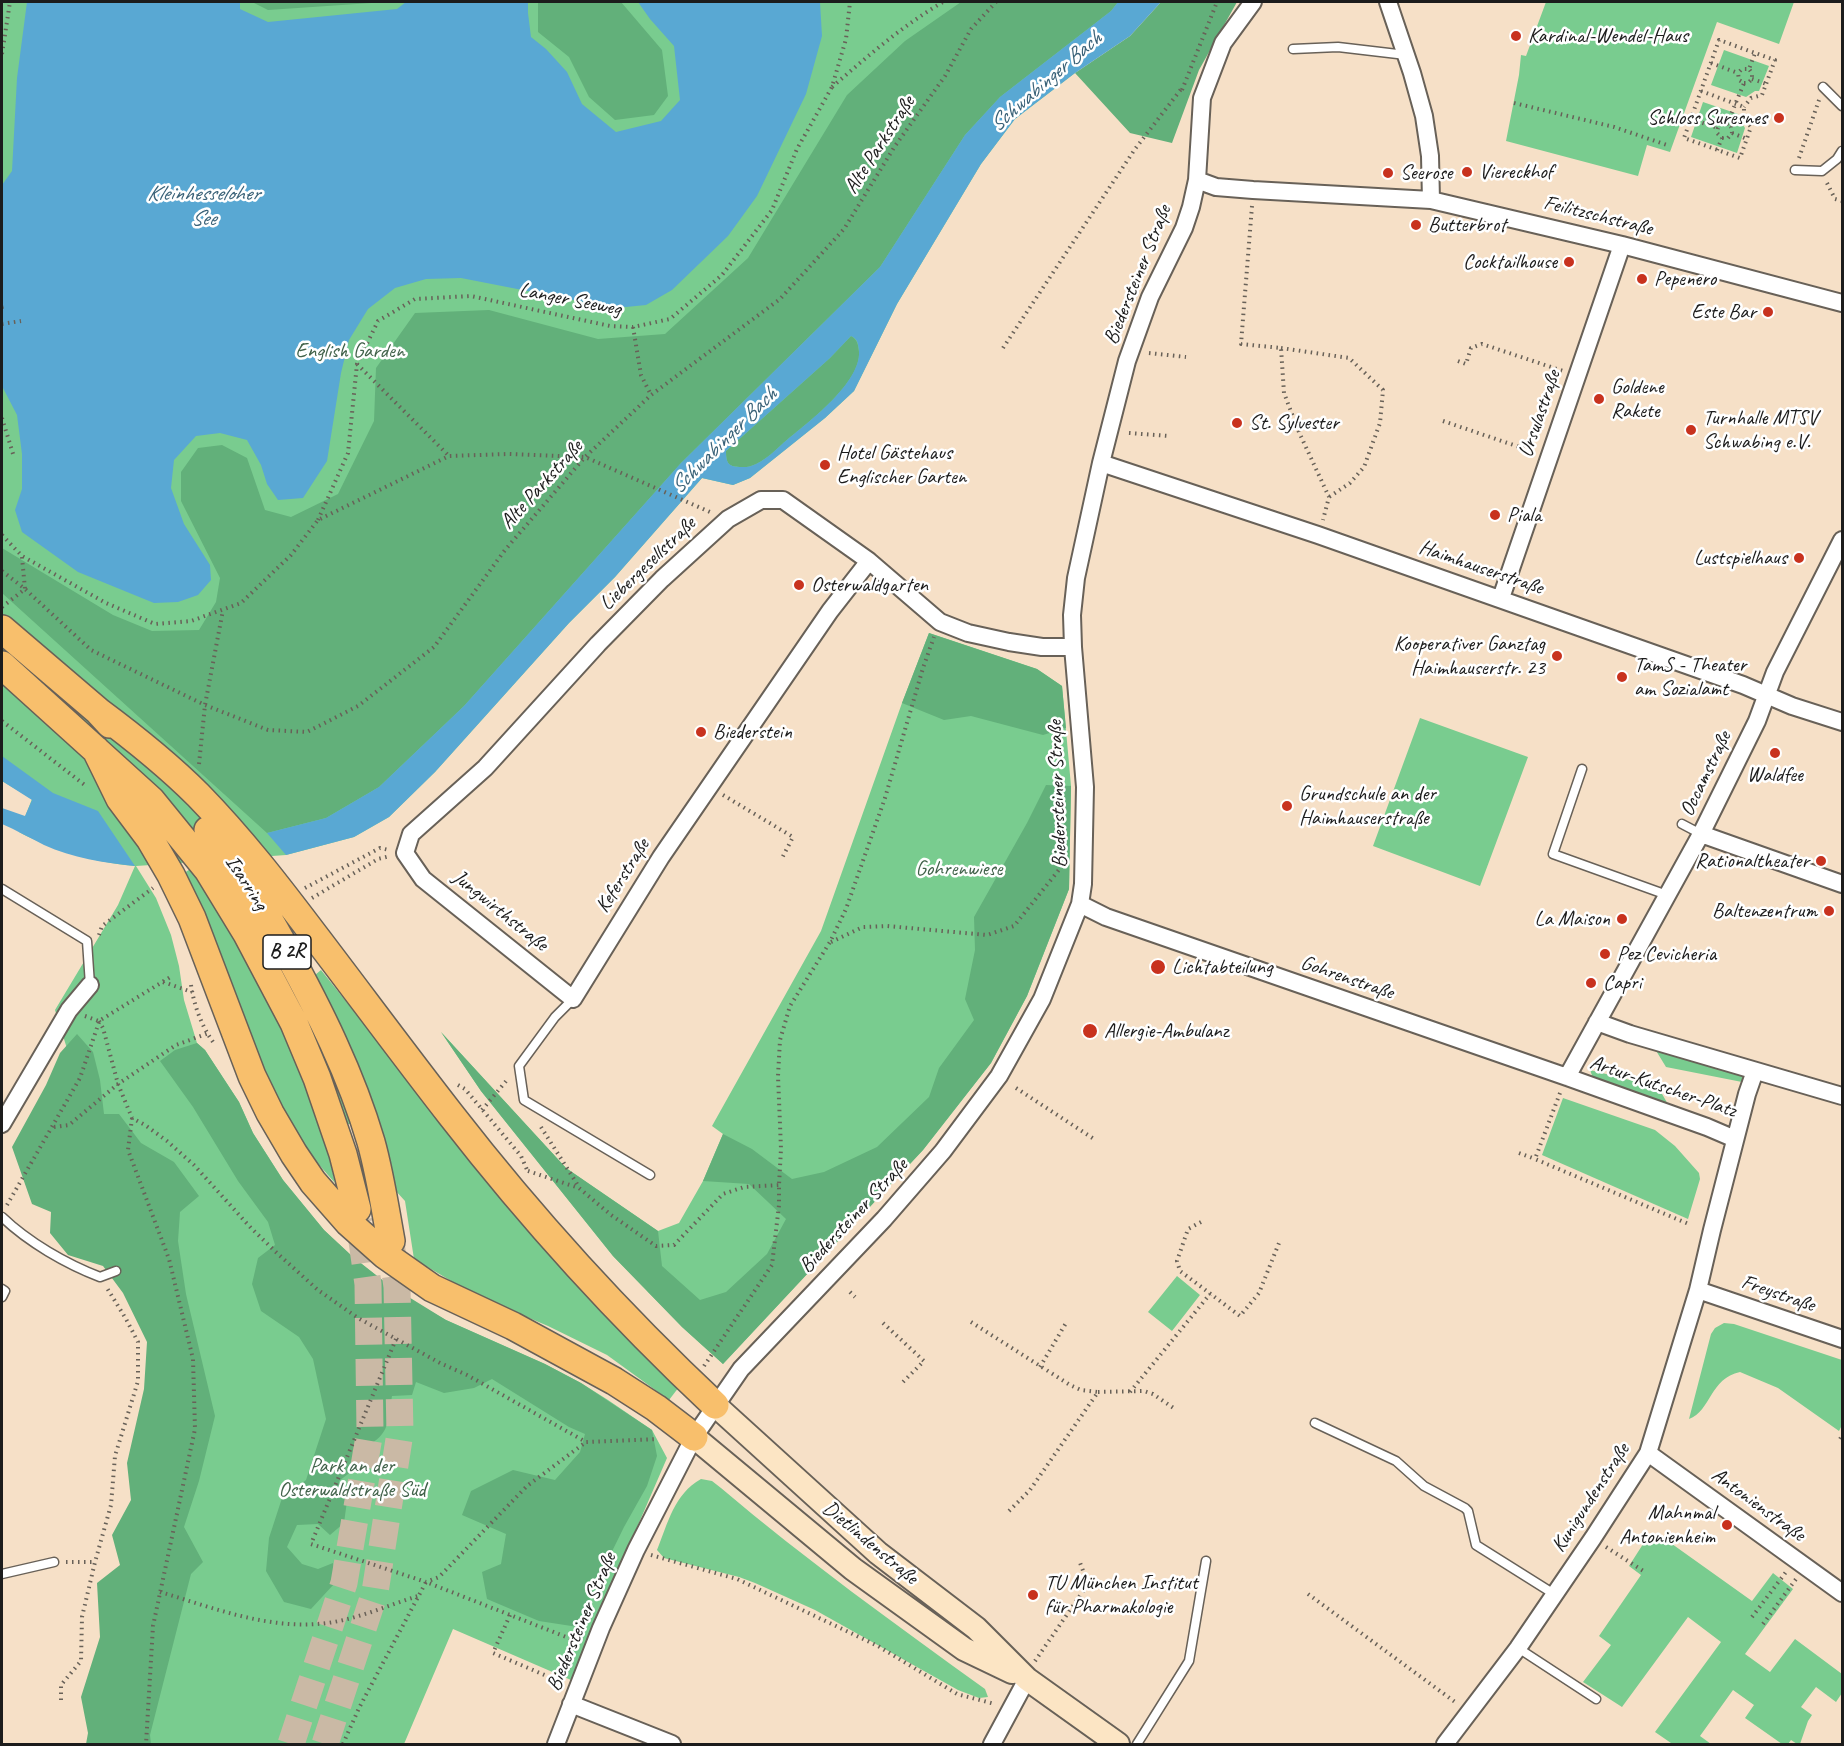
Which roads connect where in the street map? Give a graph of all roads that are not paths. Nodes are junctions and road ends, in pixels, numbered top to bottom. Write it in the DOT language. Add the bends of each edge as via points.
graph roads {
  1 [pos="1253,2"];
  2 [pos="1389,2"];
  3 [pos="1293,49"];
  4 [pos="1407,55"];
  5 [pos="1823,87"];
  6 [pos="1842,106"];
  7 [pos="1842,151"];
  8 [pos="1795,170"];
  9 [pos="1197,180"];
  10 [pos="1431,200"];
  11 [pos="1622,244"];
  12 [pos="1842,303"];
  13 [pos="1101,463"];
  14 [pos="1842,540"];
  15 [pos="869,561"];
  16 [pos="1501,598"];
  17 [pos="2,629"];
  18 [pos="1072,647"];
  19 [pos="2,665"];
  20 [pos="1766,695"];
  21 [pos="98,711"];
  22 [pos="1842,722"];
  23 [pos="96,750"];
  24 [pos="1582,770"];
  25 [pos="1682,824"];
  26 [pos="1701,834"];
  27 [pos="405,853"];
  28 [pos="1842,884"];
  29 [pos="2,889"];
  30 [pos="1667,895"];
  31 [pos="1080,904"];
  32 [pos="89,977"];
  33 [pos="573,999"];
  34 [pos="1597,1022"];
  35 [pos="1755,1071"];
  36 [pos="1567,1077"];
  37 [pos="1842,1096"];
  38 [pos="4,1113"];
  39 [pos="1735,1139"];
  40 [pos="650,1175"];
  41 [pos="357,1209"];
  42 [pos="2,1215"];
  43 [pos="391,1240"];
  44 [pos="116,1271"];
  45 [pos="2,1288"];
  46 [pos="1698,1290"];
  47 [pos="2,1297"];
  48 [pos="1842,1339"];
  49 [pos="715,1406"];
  50 [pos="1315,1423"];
  51 [pos="694,1437"];
  52 [pos="1648,1453"];
  53 [pos="1206,1561"];
  54 [pos="54,1562"];
  55 [pos="2,1574"];
  56 [pos="1842,1593"];
  57 [pos="1554,1594"];
  58 [pos="1518,1648"];
  59 [pos="1027,1679"];
  60 [pos="1596,1699"];
  61 [pos="572,1704"];
  62 [pos="556,1744"];
  63 [pos="672,1744"];
  64 [pos="992,1744"];
  65 [pos="1118,1744"];
  66 [pos="1137,1744"];
  67 [pos="1445,1744"];
  1 -- 9 [label="street, Biedersteiner Straße" via="1223,44 1202,98"];
  2 -- 4 [label="street"];
  3 -- 4 [label="lane" via="1338,47"];
  4 -- 10 [label="street" via="1424,116"];
  5 -- 6 [label="lane"];
  7 -- 8 [label="lane" via="1822,171"];
  9 -- 10 [label="street, Feilitzschstraße" via="1216,187"];
  9 -- 13 [label="street, Biedersteiner Straße" via="1184,228 1150,297 1127,361"];
  10 -- 11 [label="street, Feilitzschstraße"];
  11 -- 12 [label="street, Feilitzschstraße"];
  11 -- 16 [label="street, Ursulastraße"];
  13 -- 16 [label="street, Haimhauserstraße"];
  13 -- 18 [label="street, Biedersteiner Straße" via="1076,578"];
  14 -- 20 [label="street, Occamstraße"];
  15 -- 18 [label="street, Liebergesellstraße" via="940,622 1009,642"];
  15 -- 27 [label="street, Liebergesellstraße" via="783,500 761,500 721,516 484,768 411,834"];
  15 -- 33 [label="street, Keferstraße" via="830,611 661,857"];
  16 -- 20 [label="street, Haimhauserstraße"];
  17 -- 21 [label="highway, Isarring / B 2R"];
  18 -- 31 [label="street, Biedersteiner Straße" via="1085,787"];
  19 -- 23 [label="highway, Isarring / B 2R"];
  20 -- 22 [label="street, Haimhauserstraße"];
  20 -- 26 [label="street, Occamstraße"];
  21 -- 43 [label="highway, Isarring / B 2R" via="175,791 229,855 267,916 319,1010 346,1072 371,1142"];
  21 -- 49 [label="highway" via="197,794 246,847 451,1115 536,1217 599,1288"];
  23 -- 41 [label="highway, Isarring / B 2R" via="165,817 208,870 248,934 294,1023 317,1078"];
  23 -- 51 [label="highway" via="120,799 171,875 192,918 252,1076 313,1182 349,1223 432,1288 513,1326 614,1381"];
  24 -- 30 [label="lane" via="1553,854"];
  25 -- 26 [label="lane"];
  26 -- 28 [label="street"];
  26 -- 30 [label="street, Occamstraße"];
  27 -- 33 [label="street, Jungwirthstraße" via="423,879"];
  29 -- 32 [label="lane" via="87,941"];
  30 -- 34 [label="street, Occamstraße"];
  31 -- 36 [label="street, Gohrenstraße" via="1106,918"];
  31 -- 49 [label="street, Biedersteiner Straße" via="1042,999 999,1076 935,1160 741,1369"];
  32 -- 38 [label="street"];
  33 -- 40 [label="lane, Keferstraße" via="519,1066 524,1100"];
  34 -- 35 [label="street, Artur-Kutscher-Platz"];
  34 -- 36 [label="street, Artur-Kutscher-Platz"];
  35 -- 37 [label="street"];
  35 -- 39 [label="street, Artur-Kutscher-Platz"];
  36 -- 39 [label="street, Artur-Kutscher-Platz"];
  39 -- 46 [label="street, Kunigundenstraße"];
  42 -- 44 [label="lane" via="15,1230 78,1268 100,1277"];
  45 -- 47 [label="lane"];
  46 -- 48 [label="street, Freystraße"];
  46 -- 52 [label="street, Kunigundenstraße"];
  49 -- 51 [label="street, Biedersteiner Straße"];
  49 -- 59 [label="main road, Dietlindenstraße" via="878,1553 976,1628"];
  50 -- 57 [label="lane" via="1396,1461 1424,1486 1465,1508 1476,1545"];
  51 -- 59 [label="main road, Dietlindenstraße" via="909,1610 964,1649"];
  51 -- 61 [label="street, Biedersteiner Straße" via="636,1550"];
  52 -- 56 [label="street, Antonienstraße"];
  52 -- 57 [label="street, Kunigundenstraße"];
  53 -- 66 [label="lane" via="1189,1660"];
  54 -- 55 [label="lane"];
  57 -- 58 [label="street, Kunigundenstraße"];
  58 -- 60 [label="lane"];
  58 -- 67 [label="street, Kunigundenstraße"];
  59 -- 64 [label="street"];
  59 -- 65 [label="main road, Dietlindenstraße"];
  61 -- 62 [label="street, Biedersteiner Straße"];
  61 -- 63 [label="street"];
}
